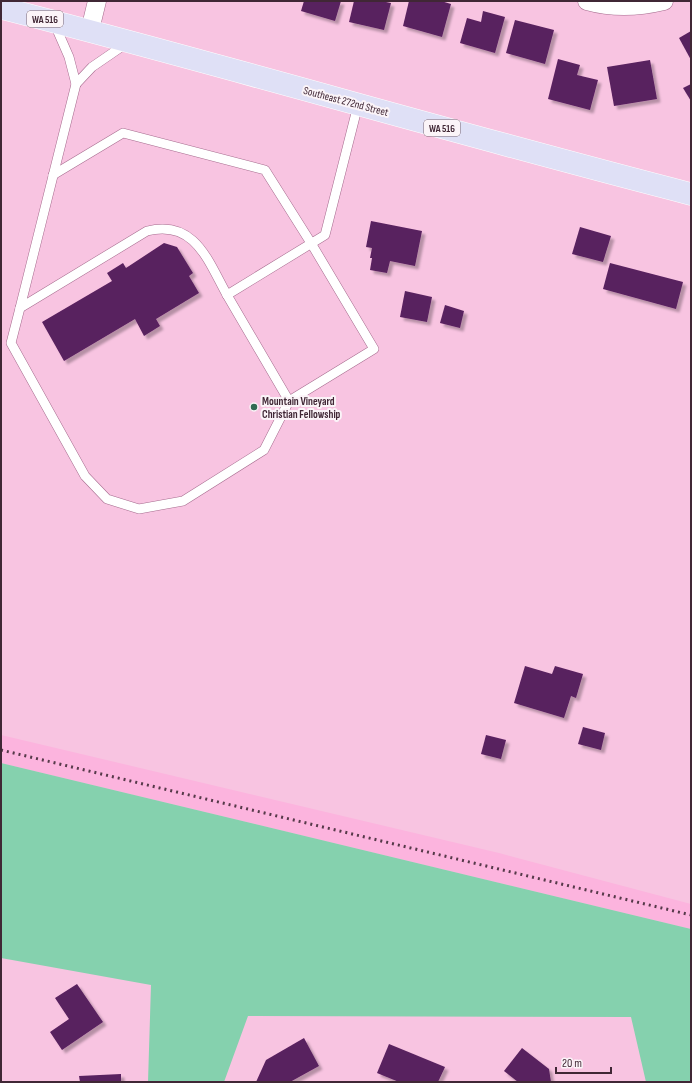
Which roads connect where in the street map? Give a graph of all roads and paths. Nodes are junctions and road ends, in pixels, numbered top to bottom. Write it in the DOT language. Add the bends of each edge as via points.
graph roads {
  1 [pos="97,1"];
  2 [pos="587,1"];
  3 [pos="656,3"];
  4 [pos="1,8"];
  5 [pos="52,21"];
  6 [pos="90,30"];
  7 [pos="130,41"];
  8 [pos="76,84"];
  9 [pos="358,105"];
  10 [pos="53,175"];
  11 [pos="691,194"];
  12 [pos="312,243"];
  13 [pos="227,295"];
  14 [pos="20,308"];
  15 [pos="289,401"];
  1 -- 6 [label="street"];
  2 -- 3 [label="street" via="603,5"];
  4 -- 5 [label="main road, Southeast 272nd Street / WA 516"];
  5 -- 6 [label="main road, Southeast 272nd Street / WA 516"];
  5 -- 8 [label="lane" via="61,36"];
  6 -- 7 [label="main road, Southeast 272nd Street / WA 516"];
  7 -- 8 [label="lane" via="92,67"];
  7 -- 9 [label="main road, Southeast 272nd Street / WA 516"];
  8 -- 10 [label="lane"];
  9 -- 11 [label="main road, Southeast 272nd Street / WA 516"];
  9 -- 12 [label="lane" via="325,235"];
  10 -- 12 [label="lane" via="123,133 265,170"];
  10 -- 14 [label="lane"];
  12 -- 13 [label="lane"];
  12 -- 15 [label="lane" via="374,348"];
  13 -- 14 [label="lane" via="199,245 185,234 172,229 158,228 147,231"];
  13 -- 15 [label="lane"];
  14 -- 15 [label="lane" via="11,344 85,476 107,499 139,509 183,501 264,450"];
}
